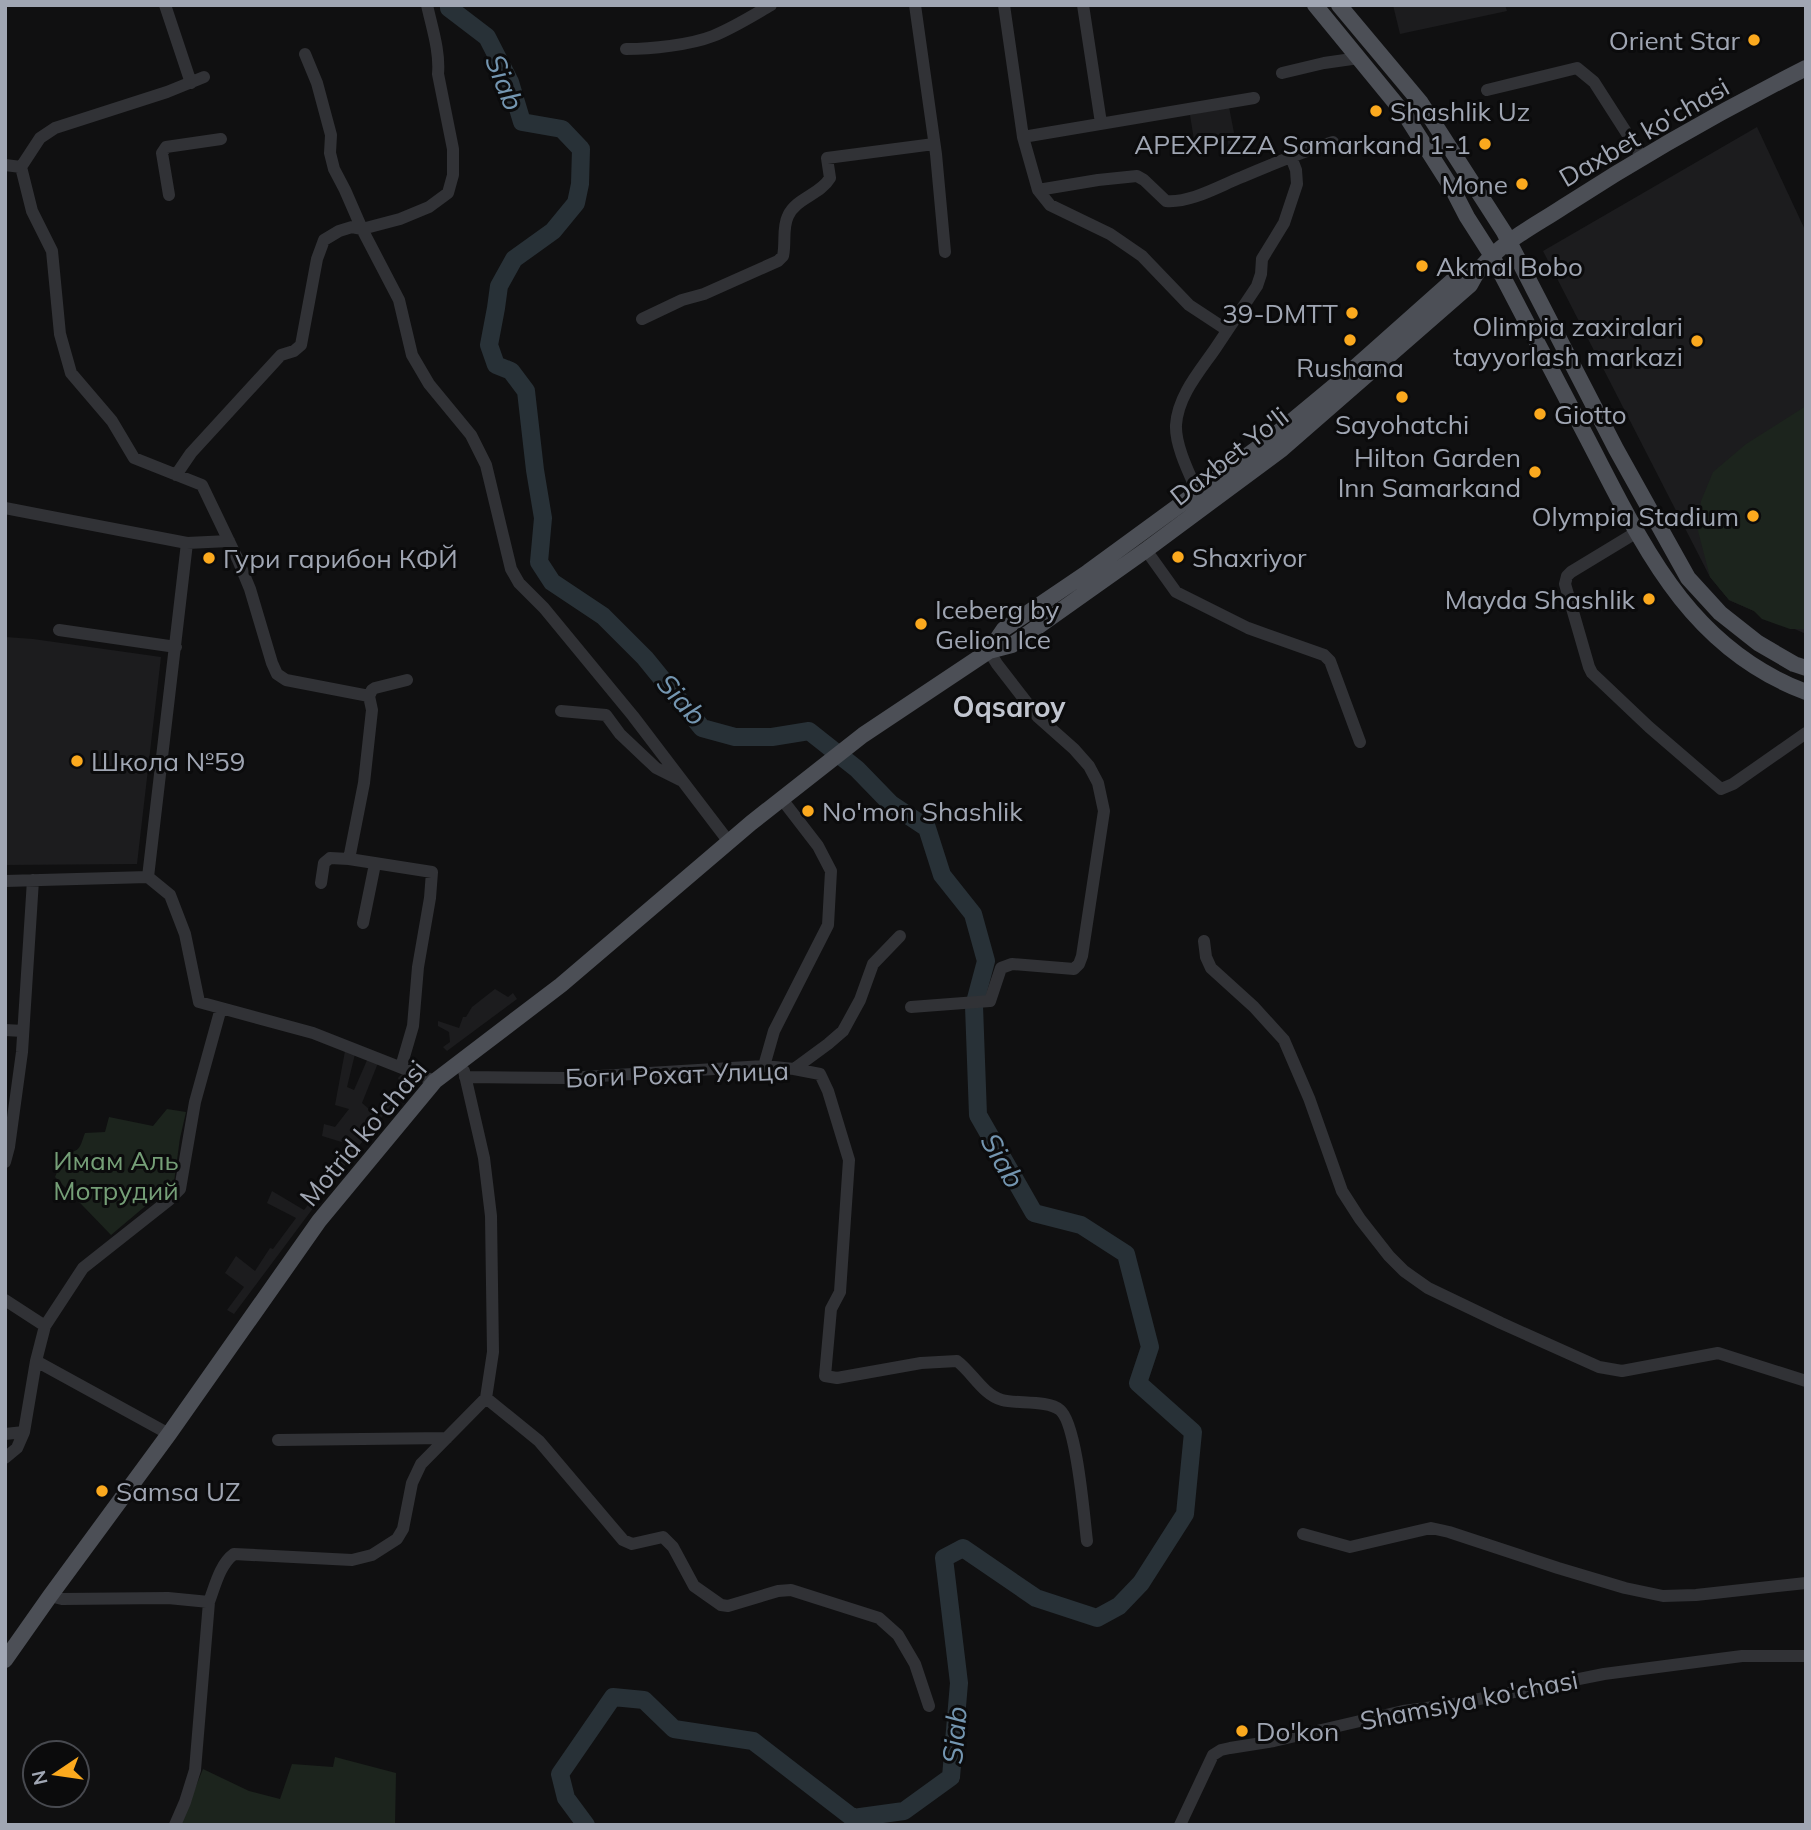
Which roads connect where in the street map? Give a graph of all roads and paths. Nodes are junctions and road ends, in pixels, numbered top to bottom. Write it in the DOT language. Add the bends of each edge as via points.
graph roads {
  1 [pos="165,5"];
  2 [pos="427,5"];
  3 [pos="771,5"];
  4 [pos="915,5"];
  5 [pos="1004,5"];
  6 [pos="1083,5"];
  7 [pos="1315,5"];
  8 [pos="1339,5"];
  9 [pos="626,49"];
  10 [pos="304,54"];
  11 [pos="1359,58"];
  12 [pos="1806,68"];
  13 [pos="1282,73"];
  14 [pos="204,77"];
  15 [pos="191,83"];
  16 [pos="1487,90"];
  17 [pos="1254,98"];
  18 [pos="1101,123"];
  19 [pos="1023,137"];
  20 [pos="221,139"];
  21 [pos="1334,142"];
  22 [pos="934,144"];
  23 [pos="1291,157"];
  24 [pos="1642,157"];
  25 [pos="5,165"];
  26 [pos="21,167"];
  27 [pos="1038,190"];
  28 [pos="169,195"];
  29 [pos="362,229"];
  30 [pos="1510,241"];
  31 [pos="945,252"];
  32 [pos="1492,256"];
  33 [pos="1476,271"];
  34 [pos="642,319"];
  35 [pos="1227,330"];
  36 [pos="176,475"];
  37 [pos="1197,491"];
  38 [pos="5,508"];
  39 [pos="1637,532"];
  40 [pos="229,541"];
  41 [pos="187,543"];
  42 [pos="1146,550"];
  43 [pos="59,630"];
  44 [pos="176,647"];
  45 [pos="989,651"];
  46 [pos="1806,668"];
  47 [pos="407,680"];
  48 [pos="1806,692"];
  49 [pos="369,696"];
  50 [pos="561,710"];
  51 [pos="1806,733"];
  52 [pos="863,735"];
  53 [pos="1360,742"];
  54 [pos="683,781"];
  55 [pos="781,799"];
  56 [pos="729,842"];
  57 [pos="349,859"];
  58 [pos="374,864"];
  59 [pos="148,877"];
  60 [pos="33,880"];
  61 [pos="5,881"];
  62 [pos="321,883"];
  63 [pos="363,923"];
  64 [pos="901,936"];
  65 [pos="1204,940"];
  66 [pos="911,1007"];
  67 [pos="221,1008"];
  68 [pos="5,1030"];
  69 [pos="23,1031"];
  70 [pos="764,1066"];
  71 [pos="401,1068"];
  72 [pos="463,1069"];
  73 [pos="794,1069"];
  74 [pos="435,1081"];
  75 [pos="5,1163"];
  76 [pos="5,1300"];
  77 [pos="45,1326"];
  78 [pos="36,1361"];
  79 [pos="1806,1381"];
  80 [pos="486,1398"];
  81 [pos="23,1432"];
  82 [pos="5,1434"];
  83 [pos="169,1434"];
  84 [pos="447,1438"];
  85 [pos="278,1440"];
  86 [pos="5,1458"];
  87 [pos="1303,1534"];
  88 [pos="1087,1541"];
  89 [pos="1806,1583"];
  90 [pos="50,1596"];
  91 [pos="209,1602"];
  92 [pos="1806,1656"];
  93 [pos="5,1660"];
  94 [pos="929,1706"];
  95 [pos="175,1825"];
  96 [pos="1180,1825"];
  1 -- 15 [label="street"];
  2 -- 29 [label="street" via="453,149 448,193 429,207"];
  3 -- 9 [label="street" via="712,37"];
  4 -- 22 [label="street"];
  5 -- 19 [label="street"];
  6 -- 18 [label="street"];
  7 -- 11 [label="main road"];
  8 -- 30 [label="main road" via="1421,103"];
  10 -- 29 [label="street" via="331,135 334,169"];
  11 -- 13 [label="street"];
  11 -- 32 [label="main road" via="1406,116"];
  12 -- 24 [label="main road, Daxbet ko'chasi"];
  14 -- 15 [label="street"];
  15 -- 26 [label="street" via="55,128 40,138"];
  16 -- 24 [label="street" via="1577,68 1594,82"];
  17 -- 18 [label="street"];
  18 -- 19 [label="street"];
  19 -- 27 [label="street"];
  20 -- 28 [label="street" via="166,147 162,153"];
  21 -- 23 [label="street"];
  22 -- 31 [label="street"];
  22 -- 34 [label="street" via="827,158 828,183 790,211 783,256 778,261"];
  23 -- 27 [label="street" via="1176,202 1166,201 1137,176"];
  23 -- 35 [label="street" via="1297,184 1291,204 1262,259 1257,286"];
  24 -- 30 [label="main road, Daxbet ko'chasi"];
  25 -- 26 [label="street"];
  26 -- 36 [label="street" via="32,211 52,251 60,334 71,373 112,421 134,458"];
  27 -- 35 [label="street" via="1050,205 1110,234 1142,256 1189,304"];
  29 -- 36 [label="street" via="352,227 324,240 300,345 281,355"];
  29 -- 54 [label="street" via="399,300 412,355 429,384 471,435 486,465 511,569 519,583 634,716"];
  30 -- 32 [label="main road, Daxbet Yo'li"];
  30 -- 46 [label="main road" via="1688,578 1720,613 1758,643"];
  32 -- 33 [label="main road, Daxbet Yo'li"];
  32 -- 39 [label="main road"];
  33 -- 37 [label="main road, Daxbet Yo'li" via="1451,282 1270,439"];
  33 -- 42 [label="main road, Daxbet Yo'li" via="1470,285 1282,449"];
  35 -- 37 [label="street" via="1178,412 1179,442"];
  36 -- 40 [label="street" via="202,485"];
  37 -- 45 [label="main road, Daxbet Yo'li" via="1004,629"];
  38 -- 41 [label="street"];
  39 -- 48 [label="main road" via="1672,589 1706,627 1745,661"];
  39 -- 51 [label="street" via="1567,576 1565,584 1592,673 1721,789"];
  40 -- 41 [label="street"];
  40 -- 49 [label="street" via="277,674 286,680"];
  41 -- 44 [label="street"];
  42 -- 45 [label="main road, Daxbet Yo'li" via="1012,645"];
  42 -- 53 [label="street" via="1177,592 1248,628 1324,655"];
  43 -- 44 [label="street"];
  44 -- 59 [label="street"];
  45 -- 52 [label="main road, Daxbet Yo'li"];
  45 -- 66 [label="street" via="1038,717 1074,748 1098,783 1104,811 1082,957 1074,969 1012,964 1001,968 986,1003"];
  47 -- 49 [label="street" via="375,688"];
  49 -- 57 [label="street" via="372,710 364,783"];
  50 -- 54 [label="street" via="606,715 656,768"];
  52 -- 55 [label="main road, Motrid ko'chasi"];
  54 -- 56 [label="street"];
  55 -- 56 [label="main road, Motrid ko'chasi"];
  55 -- 70 [label="street" via="818,846 831,871 828,925 774,1031"];
  56 -- 72 [label="main road, Motrid ko'chasi"];
  57 -- 58 [label="street"];
  57 -- 62 [label="street" via="330,858 324,863"];
  58 -- 63 [label="street"];
  58 -- 71 [label="street" via="432,872 414,1026"];
  59 -- 60 [label="street"];
  59 -- 67 [label="street" via="170,895 185,934 199,1002"];
  60 -- 61 [label="street"];
  60 -- 69 [label="street"];
  64 -- 73 [label="street" via="873,964 843,1031"];
  65 -- 79 [label="street" via="1211,968 1284,1040 1342,1191 1404,1271 1452,1299 1600,1367 1622,1371 1718,1353"];
  67 -- 71 [label="street" via="313,1033"];
  67 -- 77 [label="street" via="195,1102 180,1189 83,1268"];
  68 -- 69 [label="street"];
  69 -- 75 [label="street"];
  70 -- 72 [label="street, Боги Рохат Улица" via="566,1077"];
  70 -- 73 [label="street, Боги Рохат Улица"];
  71 -- 74 [label="street"];
  72 -- 74 [label="main road, Motrid ko'chasi"];
  72 -- 80 [label="street" via="485,1158 491,1216 493,1352"];
  73 -- 88 [label="street, Боги Рохат Улица" via="820,1074 849,1160 840,1292 831,1309 825,1376 957,1361 993,1396 1061,1410 1079,1463"];
  74 -- 83 [label="main road, Motrid ko'chasi" via="319,1221"];
  76 -- 77 [label="street"];
  77 -- 78 [label="street"];
  78 -- 81 [label="street"];
  78 -- 83 [label="street"];
  80 -- 84 [label="street"];
  80 -- 94 [label="street" via="539,1441 623,1540 632,1544 663,1537 694,1586 721,1605 791,1590 879,1618 898,1635 915,1664"];
  81 -- 82 [label="street"];
  81 -- 86 [label="street"];
  83 -- 90 [label="main road, Motrid ko'chasi"];
  84 -- 85 [label="street"];
  84 -- 91 [label="street" via="421,1464 397,1539 372,1555 352,1560 234,1554 223,1567"];
  87 -- 89 [label="street" via="1350,1548 1430,1528 1663,1595"];
  90 -- 91 [label="street" via="62,1600"];
  90 -- 93 [label="main road, Motrid ko'chasi"];
  91 -- 95 [label="street" via="195,1770"];
  92 -- 96 [label="street, Shamsiya ko'chasi" via="1742,1656 1604,1674 1403,1710 1221,1750 1213,1755"];
}
